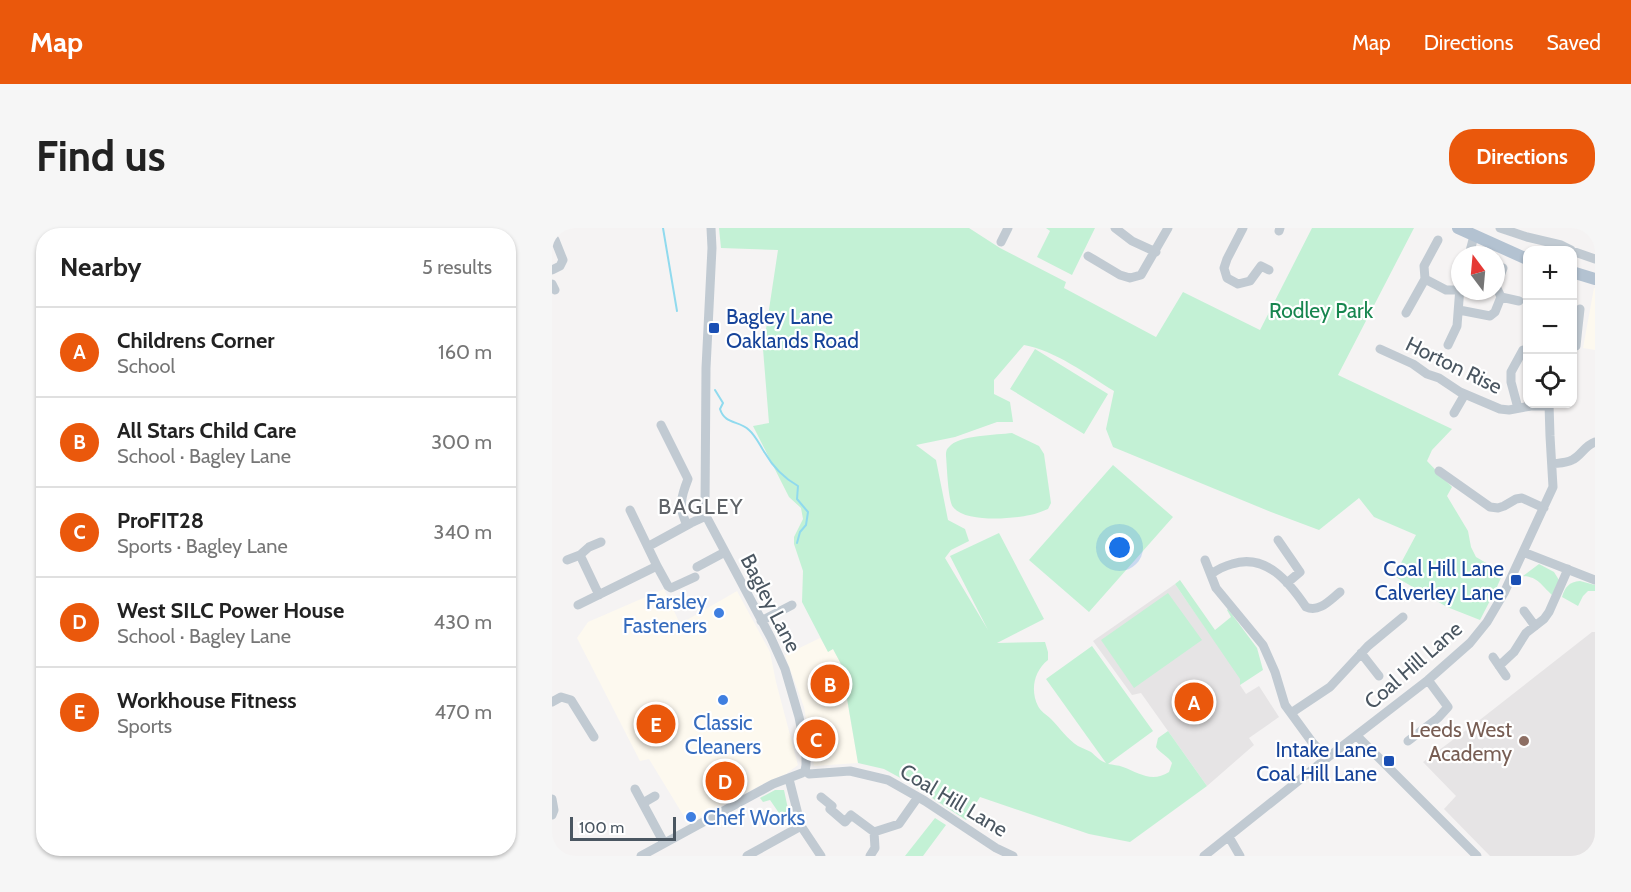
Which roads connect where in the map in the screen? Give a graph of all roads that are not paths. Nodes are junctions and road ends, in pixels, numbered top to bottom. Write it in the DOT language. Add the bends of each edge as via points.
graph roads {
  1 [pos="711,228"];
  2 [pos="1008,228"];
  3 [pos="1114,228"];
  4 [pos="1168,228"];
  5 [pos="1243,228"];
  6 [pos="1458,228"];
  7 [pos="1500,228"];
  8 [pos="1474,236"];
  9 [pos="1527,237"];
  10 [pos="555,240"];
  11 [pos="1438,240"];
  12 [pos="1001,242"];
  13 [pos="1471,246"];
  14 [pos="1526,246"];
  15 [pos="1563,246"];
  16 [pos="1156,252"];
  17 [pos="1577,253"];
  18 [pos="1094,257"];
  19 [pos="1523,258"];
  20 [pos="1595,259"];
  21 [pos="552,270"];
  22 [pos="1269,270"];
  23 [pos="1577,274"];
  24 [pos="1425,279"];
  25 [pos="1595,279"];
  26 [pos="1451,290"];
  27 [pos="1505,298"];
  28 [pos="1459,300"];
  29 [pos="1500,300"];
  30 [pos="1519,302"];
  31 [pos="1580,309"];
  32 [pos="1459,310"];
  33 [pos="1406,313"];
  34 [pos="1577,322"];
  35 [pos="1448,345"];
  36 [pos="1380,350"];
  37 [pos="1523,350"];
  38 [pos="1466,394"];
  39 [pos="1518,408"];
  40 [pos="1523,408"];
  41 [pos="1549,408"];
  42 [pos="1454,414"];
  43 [pos="661,425"];
  44 [pos="1595,442"];
  45 [pos="1552,464"];
  46 [pos="1439,471"];
  47 [pos="1544,508"];
  48 [pos="630,510"];
  49 [pos="706,516"];
  50 [pos="687,525"];
  51 [pos="1278,540"];
  52 [pos="601,542"];
  53 [pos="649,546"];
  54 [pos="725,552"];
  55 [pos="1523,552"];
  56 [pos="580,555"];
  57 [pos="567,560"];
  58 [pos="1205,560"];
  59 [pos="657,566"];
  60 [pos="1568,569"];
  61 [pos="1210,574"];
  62 [pos="1595,580"];
  63 [pos="1287,583"];
  64 [pos="1340,592"];
  65 [pos="599,595"];
  66 [pos="578,605"];
  67 [pos="792,605"];
  68 [pos="1524,611"];
  69 [pos="1403,617"];
  70 [pos="761,621"];
  71 [pos="1534,626"];
  72 [pos="1361,653"];
  73 [pos="1493,657"];
  74 [pos="1499,666"];
  75 [pos="1379,676"];
  76 [pos="1506,676"];
  77 [pos="1428,680"];
  78 [pos="552,702"];
  79 [pos="1291,713"];
  80 [pos="1357,736"];
  81 [pos="594,737"];
  82 [pos="1408,741"];
  83 [pos="1326,758"];
  84 [pos="805,771"];
  85 [pos="789,779"];
  86 [pos="635,789"];
  87 [pos="655,796"];
  88 [pos="821,797"];
  89 [pos="918,797"];
  90 [pos="552,800"];
  91 [pos="643,803"];
  92 [pos="552,815"];
  93 [pos="801,826"];
  94 [pos="874,832"];
  95 [pos="1228,837"];
  96 [pos="664,843"];
  97 [pos="994,852"];
  98 [pos="641,856"];
  99 [pos="747,856"];
  100 [pos="821,856"];
  101 [pos="870,856"];
  102 [pos="1013,856"];
  103 [pos="1204,856"];
  104 [pos="1240,856"];
  105 [pos="1477,856"];
  1 -- 49 [label="street, Bagley Lane"];
  2 -- 12 [label="street"];
  3 -- 16 [label="street"];
  4 -- 16 [label="street"];
  5 -- 22 [label="street" via="1224,268 1227,278 1238,284 1250,281 1261,266"];
  6 -- 8 [label="main road"];
  7 -- 9 [label="street"];
  8 -- 13 [label="street"];
  8 -- 19 [label="main road"];
  9 -- 14 [label="street"];
  9 -- 15 [label="street"];
  10 -- 21 [label="street" via="563,260"];
  11 -- 24 [label="street" via="1424,266"];
  16 -- 18 [label="street" via="1142,275 1130,279"];
  17 -- 20 [label="street"];
  23 -- 25 [label="main road"];
  24 -- 26 [label="street"];
  24 -- 33 [label="street"];
  27 -- 30 [label="street"];
  28 -- 32 [label="street"];
  29 -- 32 [label="street" via="1490,316"];
  31 -- 34 [label="street"];
  32 -- 35 [label="street"];
  36 -- 38 [label="street, Horton Rise"];
  37 -- 39 [label="street" via="1511,372"];
  38 -- 39 [label="street, Horton Rise" via="1500,409"];
  38 -- 42 [label="street"];
  39 -- 40 [label="street, Horton Rise"];
  41 -- 45 [label="street, Coal Hill Lane"];
  43 -- 50 [label="street" via="688,479 681,506"];
  44 -- 45 [label="street" via="1574,460"];
  45 -- 47 [label="street, Coal Hill Lane" via="1553,487"];
  46 -- 47 [label="street" via="1490,507 1498,508 1522,498"];
  47 -- 55 [label="street, Coal Hill Lane"];
  48 -- 53 [label="street"];
  49 -- 50 [label="street"];
  49 -- 54 [label="street, Bagley Lane"];
  50 -- 53 [label="street"];
  51 -- 63 [label="street" via="1300,572"];
  52 -- 56 [label="street"];
  53 -- 59 [label="street"];
  54 -- 59 [label="street, Bagley Lane" via="671,588"];
  54 -- 70 [label="street, Bagley Lane"];
  55 -- 60 [label="street"];
  55 -- 77 [label="street, Coal Hill Lane" via="1487,622 1470,643"];
  56 -- 57 [label="street"];
  56 -- 65 [label="street"];
  58 -- 61 [label="street"];
  59 -- 65 [label="street"];
  60 -- 62 [label="street"];
  60 -- 71 [label="street" via="1549,612"];
  61 -- 63 [label="street" via="1245,561 1268,566"];
  61 -- 79 [label="street" via="1216,588 1263,645"];
  63 -- 64 [label="street" via="1310,609 1319,608"];
  65 -- 66 [label="street"];
  67 -- 70 [label="street"];
  68 -- 71 [label="street"];
  69 -- 72 [label="street"];
  70 -- 84 [label="street, Bagley Lane" via="793,694 806,752"];
  71 -- 74 [label="street"];
  72 -- 75 [label="street"];
  72 -- 79 [label="street" via="1330,687"];
  73 -- 74 [label="street"];
  74 -- 76 [label="street"];
  77 -- 80 [label="street, Coal Hill Lane"];
  77 -- 82 [label="street" via="1448,707"];
  78 -- 81 [label="street" via="561,697 571,700"];
  79 -- 83 [label="street"];
  80 -- 83 [label="street, Coal Hill Lane"];
  80 -- 105 [label="street"];
  83 -- 95 [label="street, Coal Hill Lane"];
  84 -- 85 [label="street"];
  84 -- 89 [label="street, Coal Hill Lane" via="866,774 888,780"];
  85 -- 93 [label="street"];
  85 -- 96 [label="street"];
  86 -- 91 [label="street"];
  87 -- 91 [label="street"];
  88 -- 94 [label="street" via="846,822 851,815"];
  89 -- 94 [label="street" via="899,824"];
  89 -- 97 [label="street, Coal Hill Lane"];
  90 -- 92 [label="street"];
  91 -- 96 [label="street"];
  93 -- 99 [label="street"];
  93 -- 100 [label="street"];
  94 -- 101 [label="street" via="875,848"];
  95 -- 103 [label="street, Coal Hill Lane"];
  95 -- 104 [label="street"];
  96 -- 98 [label="street"];
  97 -- 102 [label="street, Coal Hill Lane"];
}
